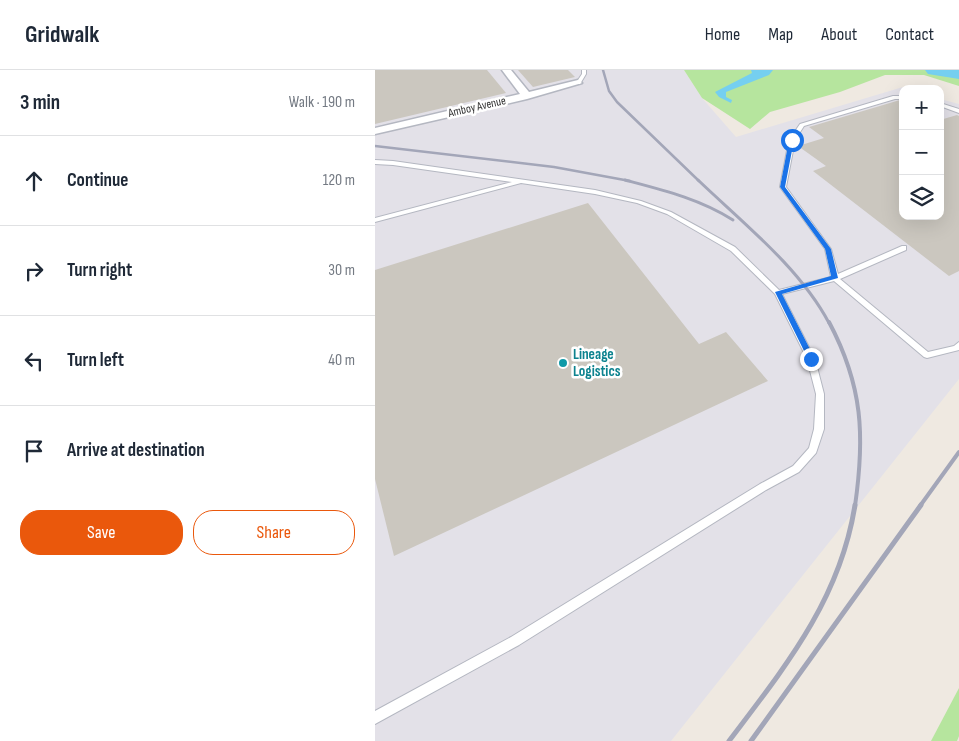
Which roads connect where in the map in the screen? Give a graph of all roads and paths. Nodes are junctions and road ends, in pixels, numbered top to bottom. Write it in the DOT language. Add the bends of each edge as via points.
graph roads {
  1 [pos="506,70"];
  2 [pos="584,70"];
  3 [pos="578,83"];
  4 [pos="527,96"];
  5 [pos="899,98"];
  6 [pos="944,105"];
  7 [pos="959,111"];
  8 [pos="375,131"];
  9 [pos="375,162"];
  10 [pos="524,181"];
  11 [pos="375,220"];
  12 [pos="904,248"];
  13 [pos="835,278"];
  14 [pos="778,292"];
  15 [pos="959,345"];
  16 [pos="375,718"];
  1 -- 4 [label="street"];
  2 -- 3 [label="lane"];
  3 -- 4 [label="street, Amboy Avenue"];
  4 -- 8 [label="street, Amboy Avenue"];
  5 -- 13 [label="lane" via="802,125 792,140 783,187 828,249"];
  6 -- 7 [label="lane"];
  9 -- 10 [label="lane"];
  10 -- 11 [label="lane"];
  10 -- 14 [label="lane" via="595,192 669,213 733,250"];
  12 -- 13 [label="lane"];
  13 -- 14 [label="lane"];
  13 -- 15 [label="lane" via="927,355"];
  14 -- 16 [label="lane" via="811,359 820,394 819,429 813,450 796,469 515,641"];
}
